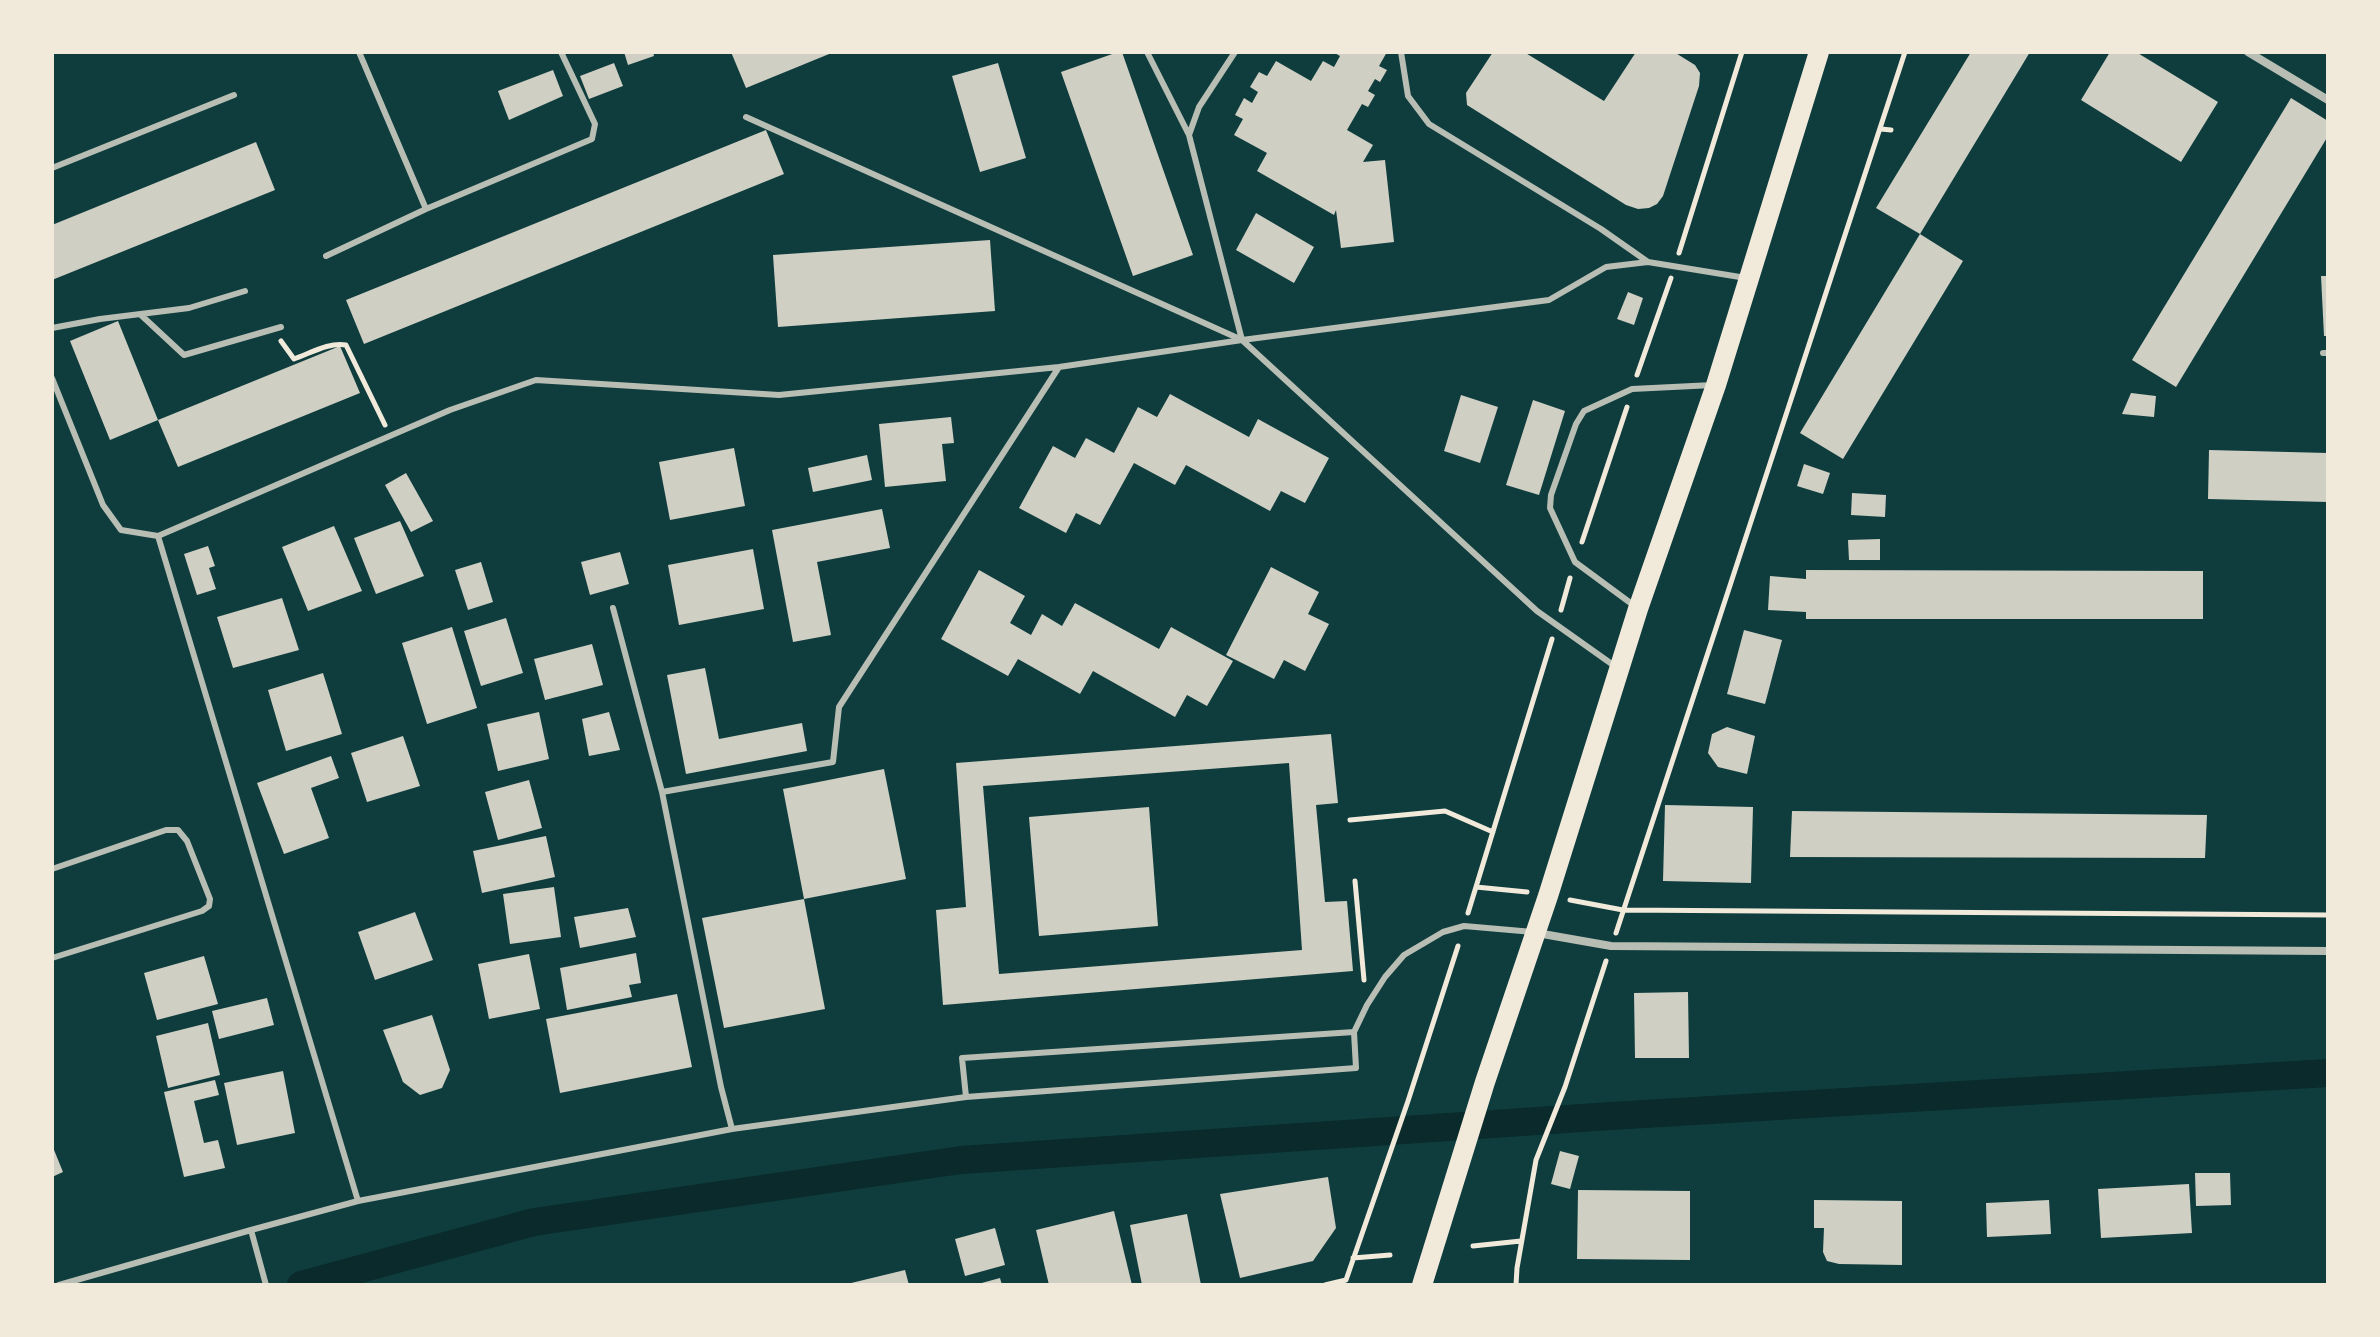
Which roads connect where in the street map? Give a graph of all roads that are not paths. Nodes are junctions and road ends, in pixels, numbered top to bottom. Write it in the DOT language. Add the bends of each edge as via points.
graph roads {
  1 [pos="359,52"];
  2 [pos="561,52"];
  3 [pos="1147,52"];
  4 [pos="1235,52"];
  5 [pos="1401,52"];
  6 [pos="1819,52"];
  7 [pos="2248,52"];
  8 [pos="234,95"];
  9 [pos="2328,100"];
  10 [pos="746,117"];
  11 [pos="1189,135"];
  12 [pos="52,168"];
  13 [pos="426,209"];
  14 [pos="326,256"];
  15 [pos="1648,262"];
  16 [pos="1749,279"];
  17 [pos="245,291"];
  18 [pos="141,315"];
  19 [pos="52,328"];
  20 [pos="277,328"];
  21 [pos="1242,340"];
  22 [pos="1059,367"];
  23 [pos="52,378"];
  24 [pos="1716,385"];
  25 [pos="158,536"];
  26 [pos="613,608"];
  27 [pos="1638,609"];
  28 [pos="1619,669"];
  29 [pos="662,792"];
  30 [pos="52,869"];
  31 [pos="1536,933"];
  32 [pos="2328,951"];
  33 [pos="52,958"];
  34 [pos="1354,1032"];
  35 [pos="966,1097"];
  36 [pos="732,1129"];
  37 [pos="358,1201"];
  38 [pos="251,1230"];
  39 [pos="59,1285"];
  40 [pos="266,1285"];
  41 [pos="1422,1285"];
  1 -- 13 [label="lane"];
  2 -- 13 [label="lane" via="595,124 592,139"];
  3 -- 11 [label="lane"];
  4 -- 11 [label="lane" via="1199,107"];
  5 -- 15 [label="lane" via="1408,96 1429,124"];
  6 -- 16 [label="main road"];
  7 -- 9 [label="street"];
  8 -- 12 [label="lane"];
  10 -- 21 [label="lane"];
  11 -- 21 [label="lane"];
  13 -- 14 [label="lane"];
  15 -- 16 [label="lane"];
  15 -- 21 [label="lane" via="1606,267 1549,300"];
  16 -- 24 [label="main road"];
  17 -- 18 [label="lane"];
  18 -- 19 [label="lane"];
  18 -- 20 [label="lane" via="184,355"];
  21 -- 22 [label="lane"];
  21 -- 28 [label="lane" via="1537,611"];
  22 -- 25 [label="lane" via="779,395 536,380 450,410"];
  22 -- 29 [label="lane" via="839,707 833,762"];
  23 -- 25 [label="lane" via="103,505 121,530"];
  24 -- 27 [label="main road"];
  24 -- 27 [label="lane" via="1632,389 1584,411 1551,495 1550,508 1575,562"];
  25 -- 37 [label="lane"];
  26 -- 29 [label="lane"];
  27 -- 28 [label="main road"];
  28 -- 31 [label="main road"];
  29 -- 36 [label="lane"];
  30 -- 33 [label="lane" via="178,830 210,899 202,911"];
  31 -- 32 [label="street" via="1611,946"];
  31 -- 34 [label="lane" via="1464,926 1443,932 1404,955"];
  31 -- 41 [label="main road"];
  34 -- 35 [label="lane" via="1356,1068"];
  34 -- 35 [label="lane" via="962,1058"];
  35 -- 36 [label="lane"];
  36 -- 37 [label="lane"];
  37 -- 38 [label="lane"];
  38 -- 39 [label="lane"];
  38 -- 40 [label="lane"];
}
